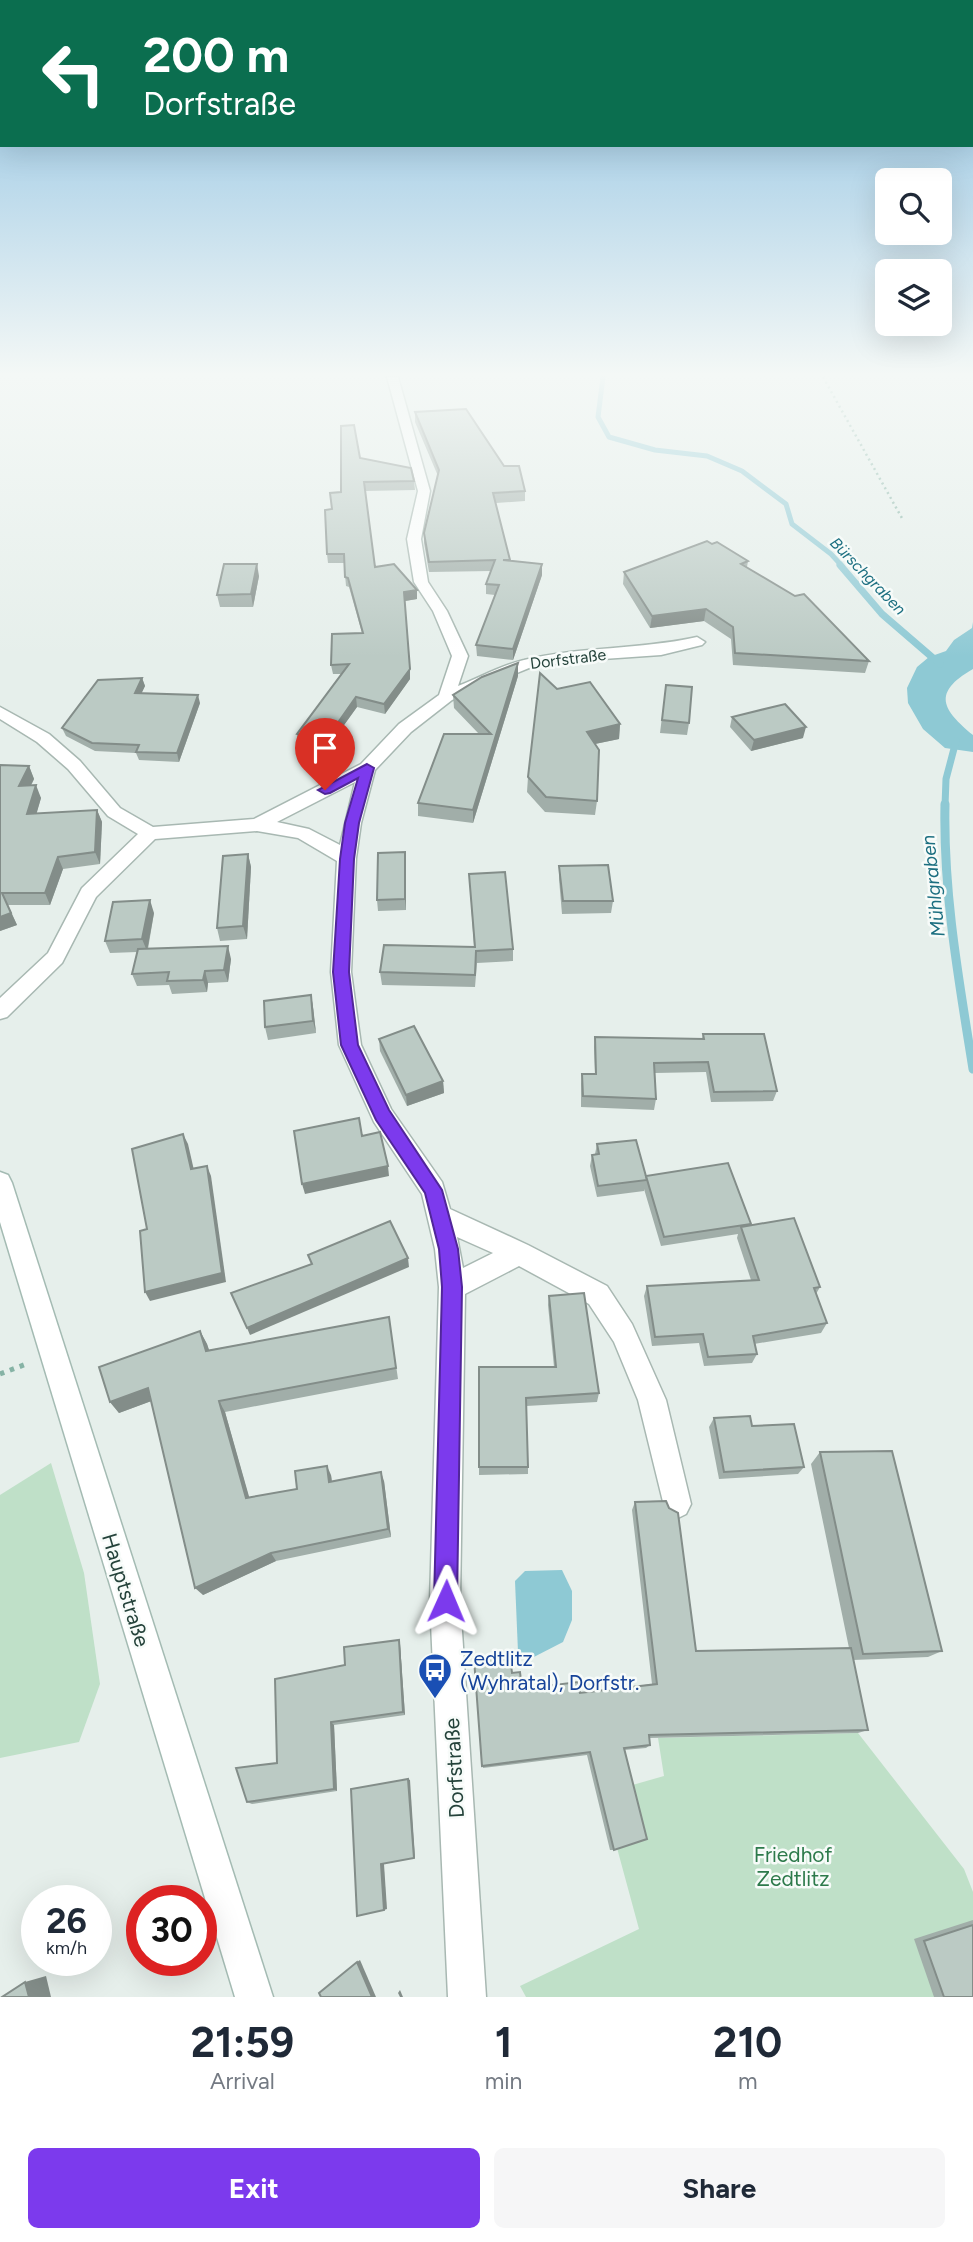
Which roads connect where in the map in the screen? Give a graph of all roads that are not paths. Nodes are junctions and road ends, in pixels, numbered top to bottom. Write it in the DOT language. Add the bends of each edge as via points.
graph roads {
  1 [pos="418,470"];
  2 [pos="696,642"];
  3 [pos="446,697"];
  4 [pos="0,712"];
  5 [pos="367,768"];
  6 [pos="257,825"];
  7 [pos="150,833"];
  8 [pos="347,859"];
  9 [pos="0,1011"];
  10 [pos="0,1183"];
  11 [pos="441,1217"];
  12 [pos="519,1253"];
  13 [pos="452,1287"];
  14 [pos="676,1504"];
  15 [pos="254,1997"];
  16 [pos="467,1997"];
  1 -- 3 [label="street" via="424,491 414,539 421,582 460,656"];
  2 -- 3 [label="street, Dorfstraße" via="525,664"];
  3 -- 5 [label="street, Dorfstraße" via="405,728"];
  4 -- 7 [label="street" via="43,738 74,765 114,812"];
  5 -- 6 [label="street, Dorfstraße"];
  5 -- 8 [label="street, Dorfstraße"];
  6 -- 7 [label="street, Dorfstraße"];
  6 -- 8 [label="street, Dorfstraße" via="303,833"];
  7 -- 9 [label="street" via="89,893 55,957"];
  8 -- 11 [label="street, Dorfstraße" via="341,972 350,1045 382,1115 433,1190"];
  10 -- 15 [label="street, Hauptstraße"];
  11 -- 12 [label="street"];
  11 -- 13 [label="street, Dorfstraße"];
  12 -- 13 [label="street"];
  12 -- 14 [label="street" via="598,1295 622,1333 652,1399"];
  13 -- 16 [label="street, Dorfstraße" via="446,1601"];
}
